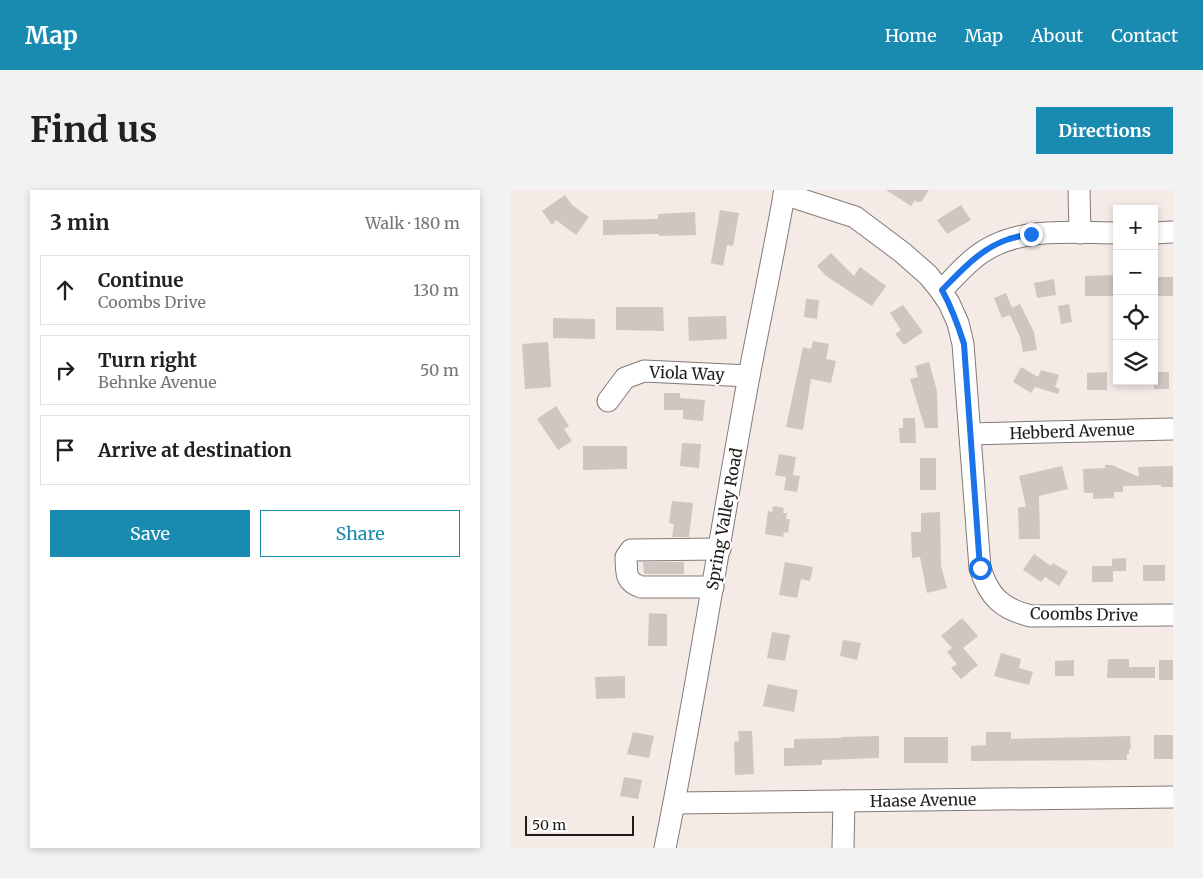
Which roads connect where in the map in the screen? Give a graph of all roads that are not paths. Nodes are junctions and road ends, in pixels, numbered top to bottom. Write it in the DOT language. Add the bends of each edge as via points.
graph roads {
  1 [pos="1080,190"];
  2 [pos="785,192"];
  3 [pos="1158,232"];
  4 [pos="1173,232"];
  5 [pos="1080,233"];
  6 [pos="1113,233"];
  7 [pos="942,290"];
  8 [pos="749,376"];
  9 [pos="608,401"];
  10 [pos="1173,429"];
  11 [pos="970,434"];
  12 [pos="720,549"];
  13 [pos="713,587"];
  14 [pos="1173,615"];
  15 [pos="1173,797"];
  16 [pos="844,801"];
  17 [pos="674,803"];
  18 [pos="664,848"];
  19 [pos="843,848"];
  1 -- 5 [label="street"];
  2 -- 7 [label="street, Coombs Drive" via="855,217 903,253"];
  2 -- 8 [label="street, Spring Valley Road"];
  3 -- 4 [label="street"];
  5 -- 6 [label="street"];
  5 -- 7 [label="street" via="1031,234 1009,239 972,260"];
  7 -- 11 [label="street, Coombs Drive" via="964,344"];
  8 -- 9 [label="street, Viola Way" via="644,371 625,378"];
  8 -- 12 [label="street, Spring Valley Road"];
  10 -- 11 [label="street, Hebberd Avenue"];
  11 -- 14 [label="street, Coombs Drive" via="980,568 985,583 1004,605 1032,616"];
  12 -- 13 [label="street, Spring Valley Road"];
  12 -- 13 [label="street" via="631,550 626,557 627,576 635,585"];
  13 -- 17 [label="street, Spring Valley Road"];
  15 -- 16 [label="street, Haase Avenue"];
  16 -- 17 [label="street, Haase Avenue"];
  16 -- 19 [label="street"];
  17 -- 18 [label="street, Spring Valley Road"];
}
